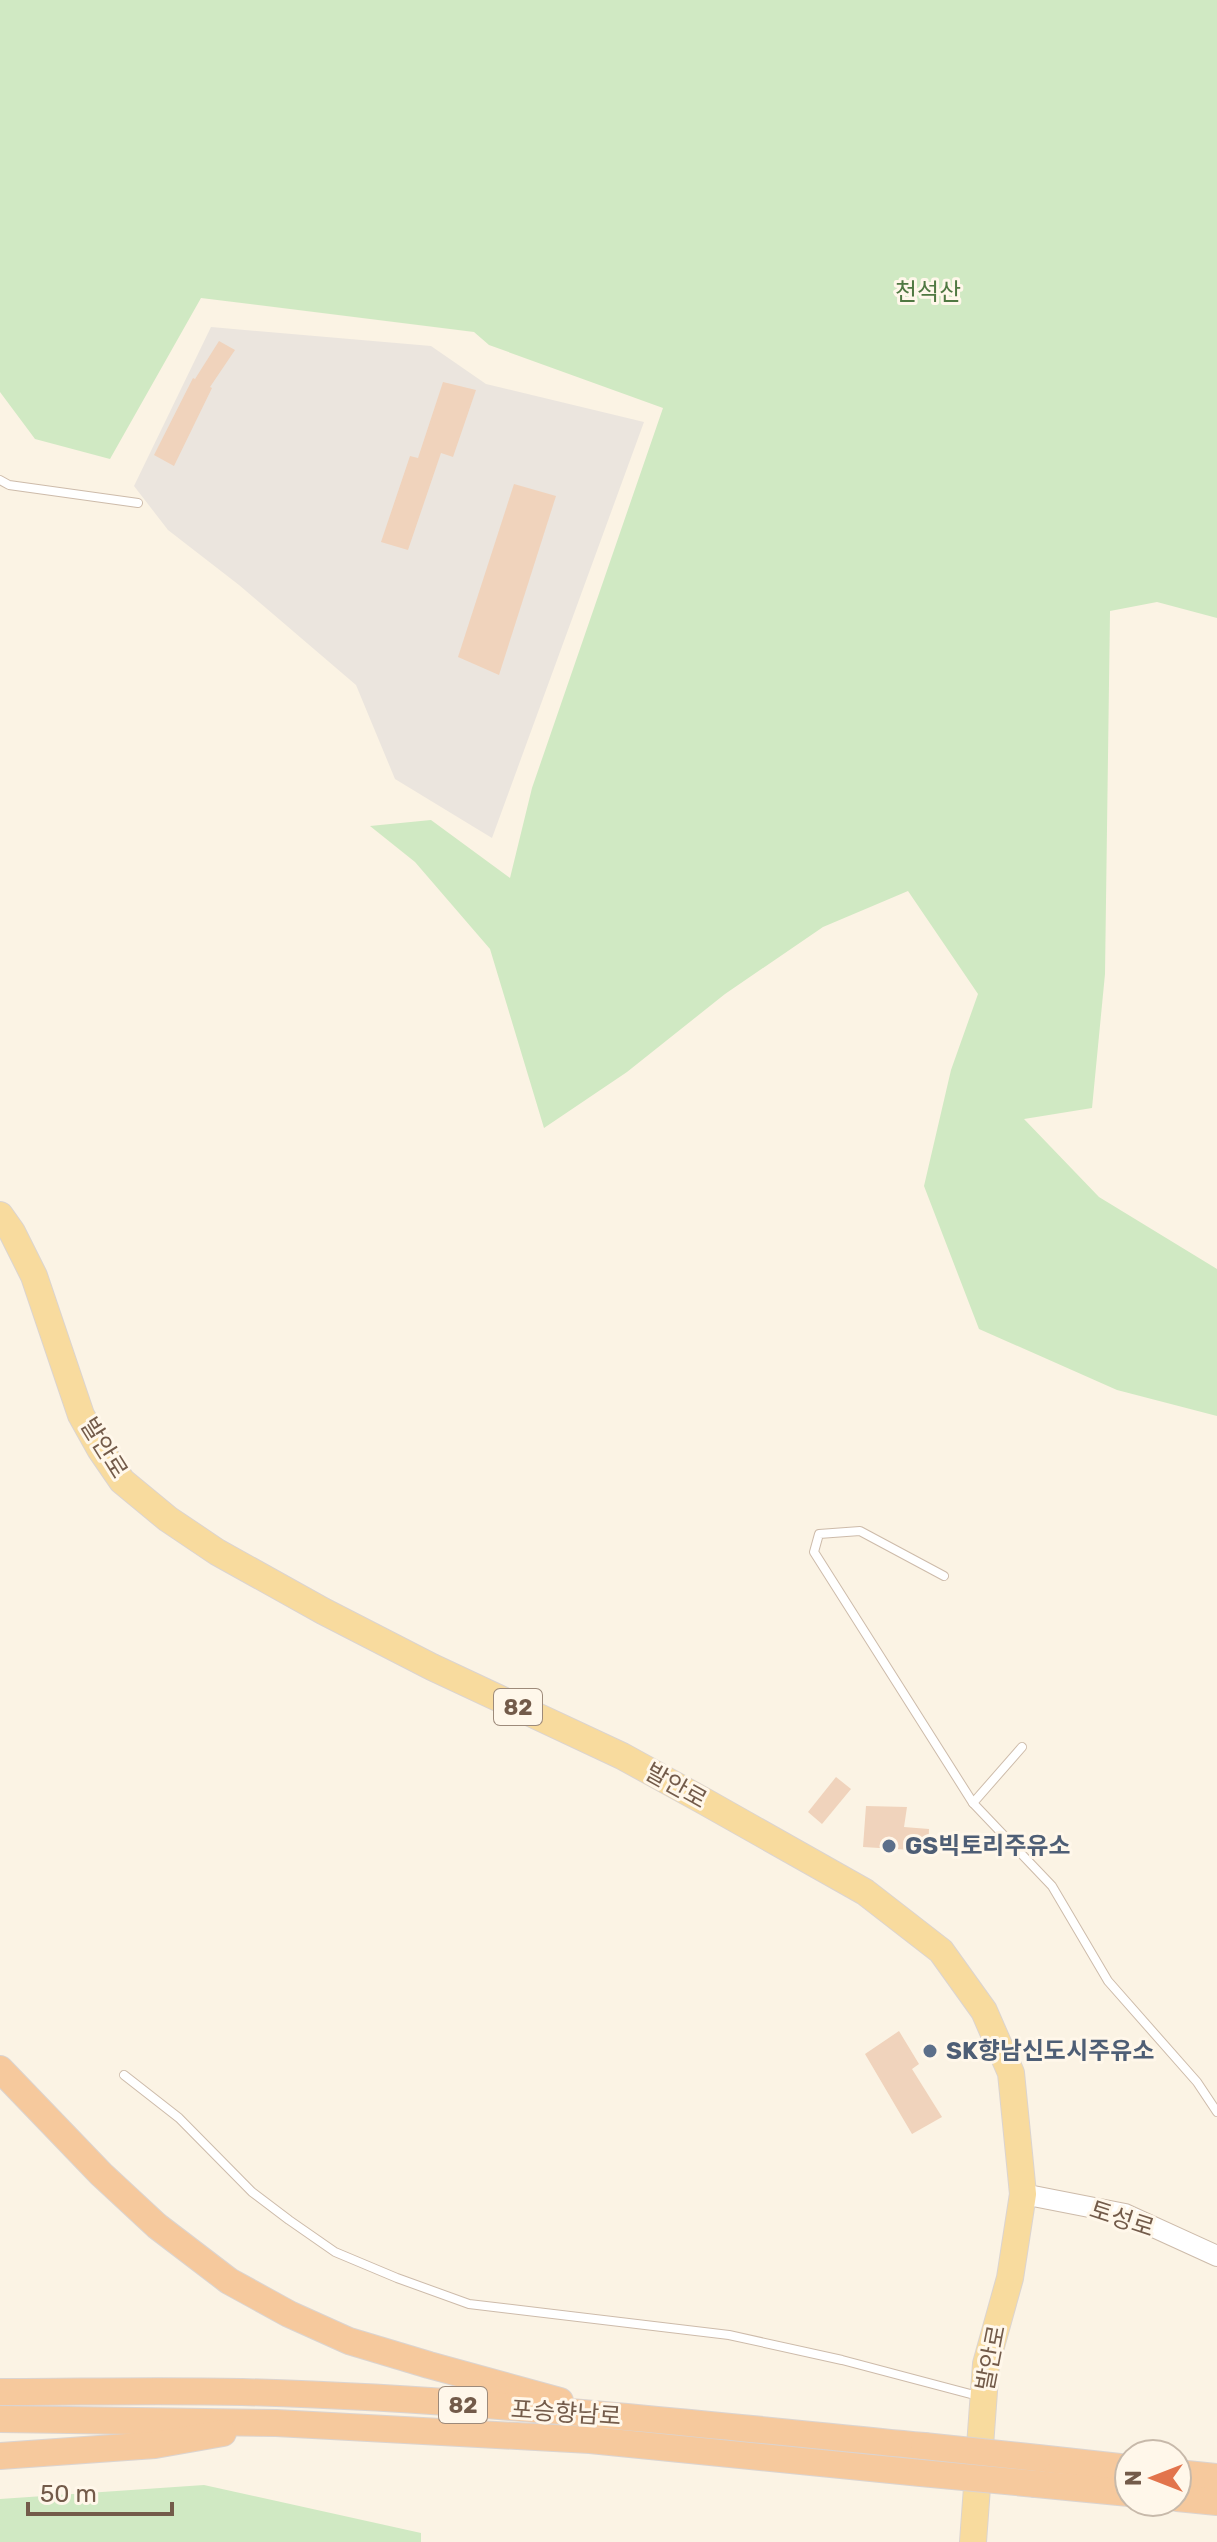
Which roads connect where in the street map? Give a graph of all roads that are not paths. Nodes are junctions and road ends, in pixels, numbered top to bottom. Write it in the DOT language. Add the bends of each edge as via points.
graph roads {
  1 [pos="0,480"];
  2 [pos="138,503"];
  3 [pos="0,1215"];
  4 [pos="944,1576"];
  5 [pos="1022,1747"];
  6 [pos="973,1803"];
  7 [pos="0,2069"];
  8 [pos="124,2075"];
  9 [pos="1217,2112"];
  10 [pos="1023,2194"];
  11 [pos="1217,2256"];
  12 [pos="0,2392"];
  13 [pos="983,2397"];
  14 [pos="610,2415"];
  15 [pos="0,2419"];
  16 [pos="276,2423"];
  17 [pos="0,2456"];
  18 [pos="1113,2469"];
  19 [pos="1037,2471"];
  20 [pos="1193,2475"];
  21 [pos="1217,2477"];
  22 [pos="1113,2489"];
  23 [pos="1193,2500"];
  24 [pos="1217,2502"];
  25 [pos="973,2542"];
  1 -- 2 [label="lane"];
  3 -- 10 [label="main road, 발안로 / 82" via="34,1276 81,1415 122,1481 168,1519 323,1611 702,1800 865,1892 941,1951 984,2011 1011,2073"];
  4 -- 6 [label="lane" via="860,1531 819,1534 814,1552"];
  5 -- 6 [label="lane"];
  6 -- 9 [label="lane" via="1052,1886 1108,1981"];
  7 -- 14 [label="highway" via="157,2226 229,2281 349,2341"];
  8 -- 13 [label="lane" via="179,2118 252,2192 289,2220 335,2252 397,2278 469,2304 729,2335"];
  10 -- 11 [label="street, 토성로" via="1125,2214"];
  10 -- 13 [label="main road, 발안로 / 82"];
  12 -- 14 [label="highway, 포승향남로 / 82" via="243,2392"];
  13 -- 25 [label="main road, 발안로 / 82"];
  14 -- 19 [label="highway, 포승향남로 / 82, bridge" via="924,2446"];
  15 -- 16 [label="highway, 포승향남로 / 82"];
  16 -- 17 [label="highway" via="155,2445"];
  16 -- 19 [label="highway, 포승향남로 / 82, bridge" via="590,2440 921,2473"];
  18 -- 19 [label="highway, 포승향남로 / 82"];
  19 -- 22 [label="highway, 포승향남로 / 82"];
  20 -- 21 [label="highway"];
  23 -- 24 [label="highway"];
}
